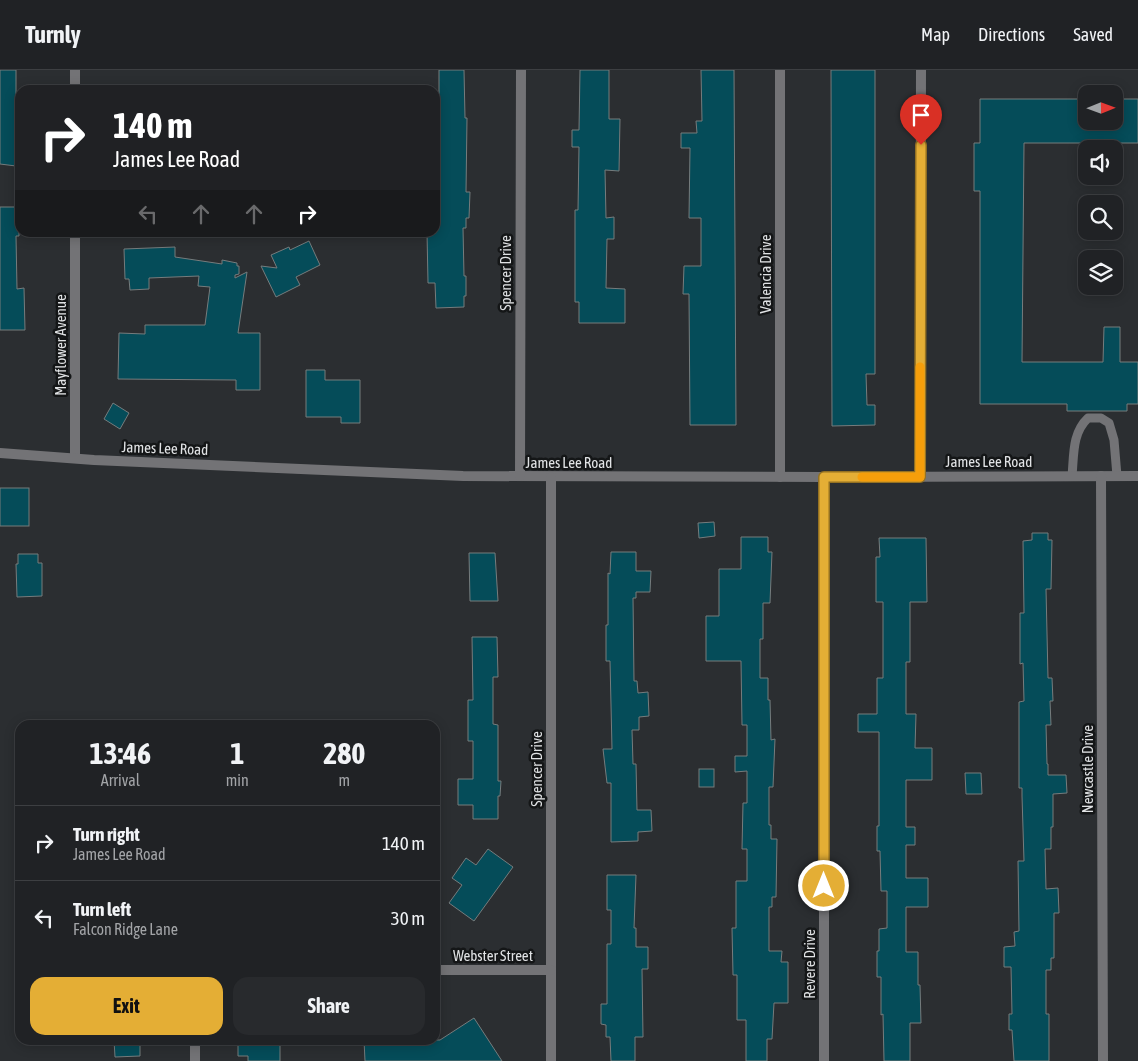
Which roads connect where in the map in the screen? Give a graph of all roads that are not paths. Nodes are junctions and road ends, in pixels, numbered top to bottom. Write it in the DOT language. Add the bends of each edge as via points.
graph roads {
  1 [pos="75,70"];
  2 [pos="521,70"];
  3 [pos="780,70"];
  4 [pos="921,70"];
  5 [pos="75,85"];
  6 [pos="75,237"];
  7 [pos="0,453"];
  8 [pos="75,458"];
  9 [pos="520,476"];
  10 [pos="1072,476"];
  11 [pos="1101,476"];
  12 [pos="1118,476"];
  13 [pos="1138,476"];
  14 [pos="551,477"];
  15 [pos="780,477"];
  16 [pos="824,477"];
  17 [pos="920,477"];
  18 [pos="440,970"];
  19 [pos="551,970"];
  20 [pos="195,1045"];
  21 [pos="195,1061"];
  22 [pos="551,1061"];
  23 [pos="824,1061"];
  24 [pos="1103,1061"];
  1 -- 5 [label="street"];
  2 -- 9 [label="street, Spencer Drive"];
  3 -- 15 [label="street, Valencia Drive"];
  4 -- 17 [label="street"];
  6 -- 8 [label="street, Mayflower Avenue"];
  7 -- 8 [label="street, James Lee Road"];
  8 -- 9 [label="street, James Lee Road"];
  9 -- 14 [label="street, James Lee Road"];
  10 -- 11 [label="street, James Lee Road"];
  10 -- 12 [label="lane" via="1080,426 1088,418 1101,418 1109,423 1114,440"];
  10 -- 17 [label="street, James Lee Road"];
  11 -- 12 [label="street, James Lee Road"];
  11 -- 24 [label="street, Newcastle Drive"];
  12 -- 13 [label="street, James Lee Road"];
  14 -- 15 [label="street, James Lee Road"];
  14 -- 19 [label="street, Spencer Drive"];
  15 -- 16 [label="street, James Lee Road"];
  16 -- 17 [label="street, James Lee Road"];
  16 -- 23 [label="street, Revere Drive"];
  18 -- 19 [label="street, Webster Street"];
  19 -- 22 [label="street, Spencer Drive"];
  20 -- 21 [label="street"];
}
